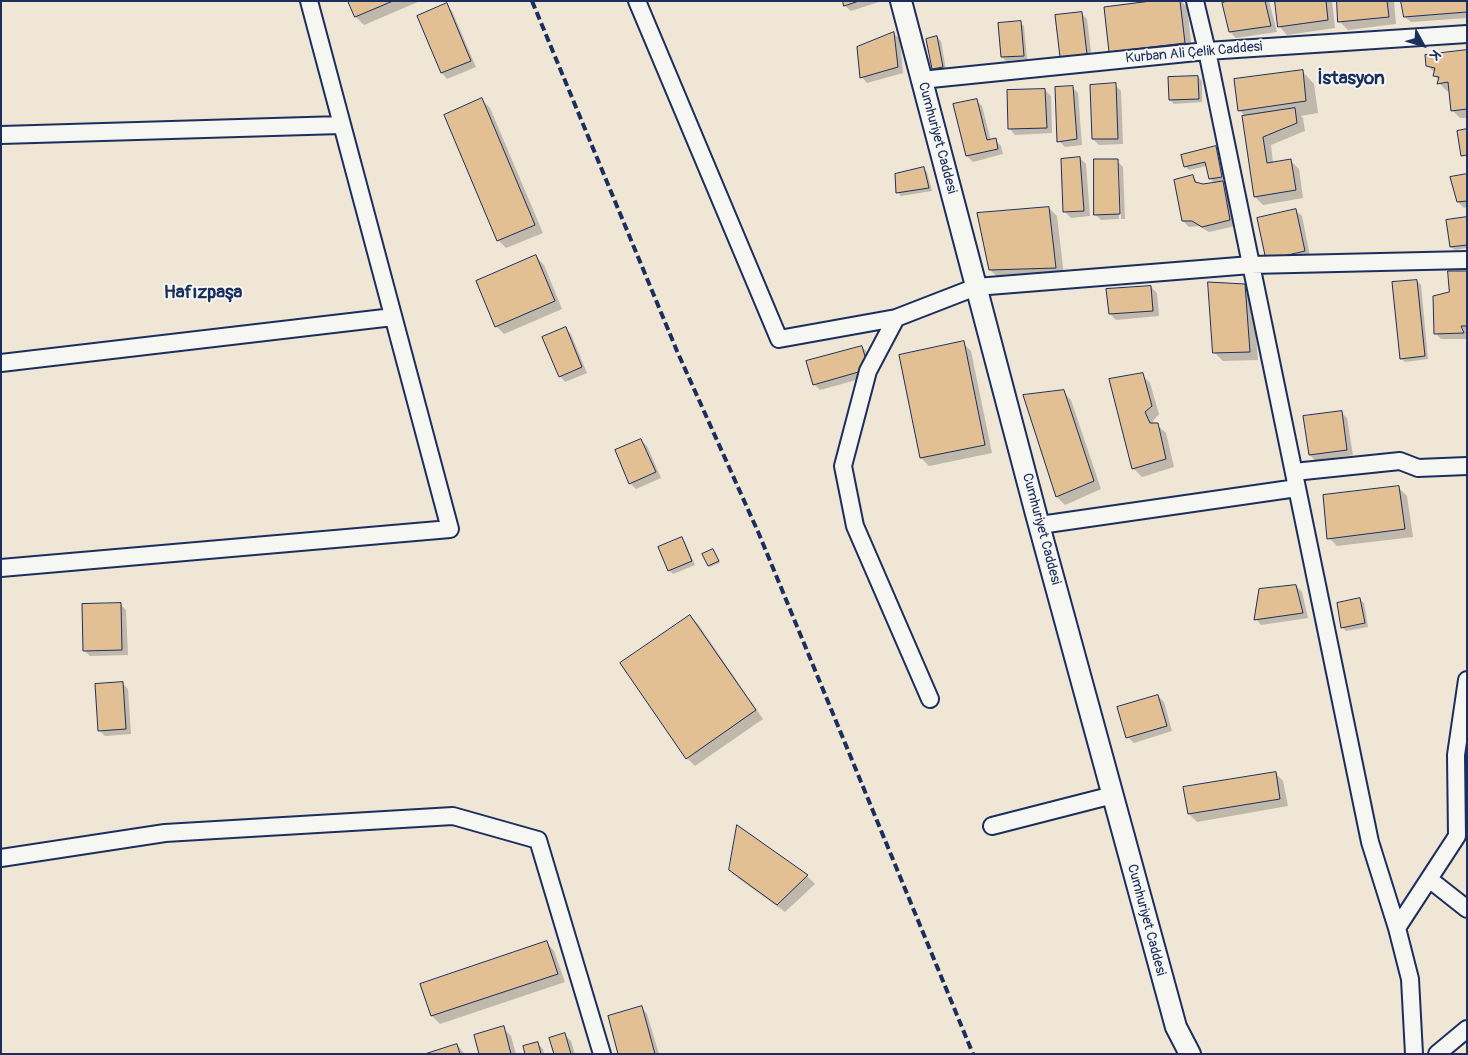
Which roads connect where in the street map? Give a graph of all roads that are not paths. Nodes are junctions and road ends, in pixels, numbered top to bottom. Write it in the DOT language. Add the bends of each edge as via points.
graph roads {
  1 [pos="309,1"];
  2 [pos="637,1"];
  3 [pos="901,1"];
  4 [pos="1195,1"];
  5 [pos="1467,34"];
  6 [pos="1207,51"];
  7 [pos="921,80"];
  8 [pos="341,125"];
  9 [pos="1,135"];
  10 [pos="1467,260"];
  11 [pos="1251,265"];
  12 [pos="976,287"];
  13 [pos="393,317"];
  14 [pos="896,318"];
  15 [pos="1,363"];
  16 [pos="1467,466"];
  17 [pos="1294,472"];
  18 [pos="1297,488"];
  19 [pos="1040,525"];
  20 [pos="1,568"];
  21 [pos="1467,680"];
  22 [pos="930,698"];
  23 [pos="1113,795"];
  24 [pos="992,826"];
  25 [pos="1464,833"];
  26 [pos="1,858"];
  27 [pos="1429,879"];
  28 [pos="1467,909"];
  29 [pos="1397,928"];
  30 [pos="1467,1029"];
  31 [pos="602,1054"];
  32 [pos="1190,1054"];
  33 [pos="1414,1054"];
  34 [pos="1437,1054"];
  1 -- 8 [label="street"];
  2 -- 14 [label="street" via="779,339"];
  3 -- 7 [label="main road, Cumhuriyet Caddesi"];
  4 -- 6 [label="street"];
  5 -- 6 [label="street, Kurban Ali Çelik Caddesi"];
  6 -- 7 [label="street, Kurban Ali Çelik Caddesi"];
  6 -- 11 [label="street"];
  7 -- 12 [label="main road, Cumhuriyet Caddesi"];
  8 -- 9 [label="street"];
  8 -- 13 [label="street"];
  10 -- 11 [label="street"];
  11 -- 12 [label="street"];
  11 -- 17 [label="street"];
  12 -- 14 [label="street"];
  12 -- 19 [label="main road, Cumhuriyet Caddesi"];
  13 -- 15 [label="street"];
  13 -- 20 [label="street" via="450,529"];
  14 -- 22 [label="street" via="868,371 843,466 855,526"];
  16 -- 17 [label="street" via="1418,468 1400,461"];
  17 -- 18 [label="street"];
  18 -- 19 [label="street"];
  18 -- 29 [label="street" via="1370,842"];
  19 -- 23 [label="main road, Cumhuriyet Caddesi"];
  21 -- 25 [label="street" via="1456,755"];
  23 -- 24 [label="street"];
  23 -- 32 [label="main road, Cumhuriyet Caddesi" via="1176,1028"];
  25 -- 27 [label="street"];
  26 -- 31 [label="street" via="165,833 453,816 538,840"];
  27 -- 28 [label="street"];
  27 -- 29 [label="street"];
  29 -- 33 [label="street" via="1410,979"];
  30 -- 34 [label="street"];
}
